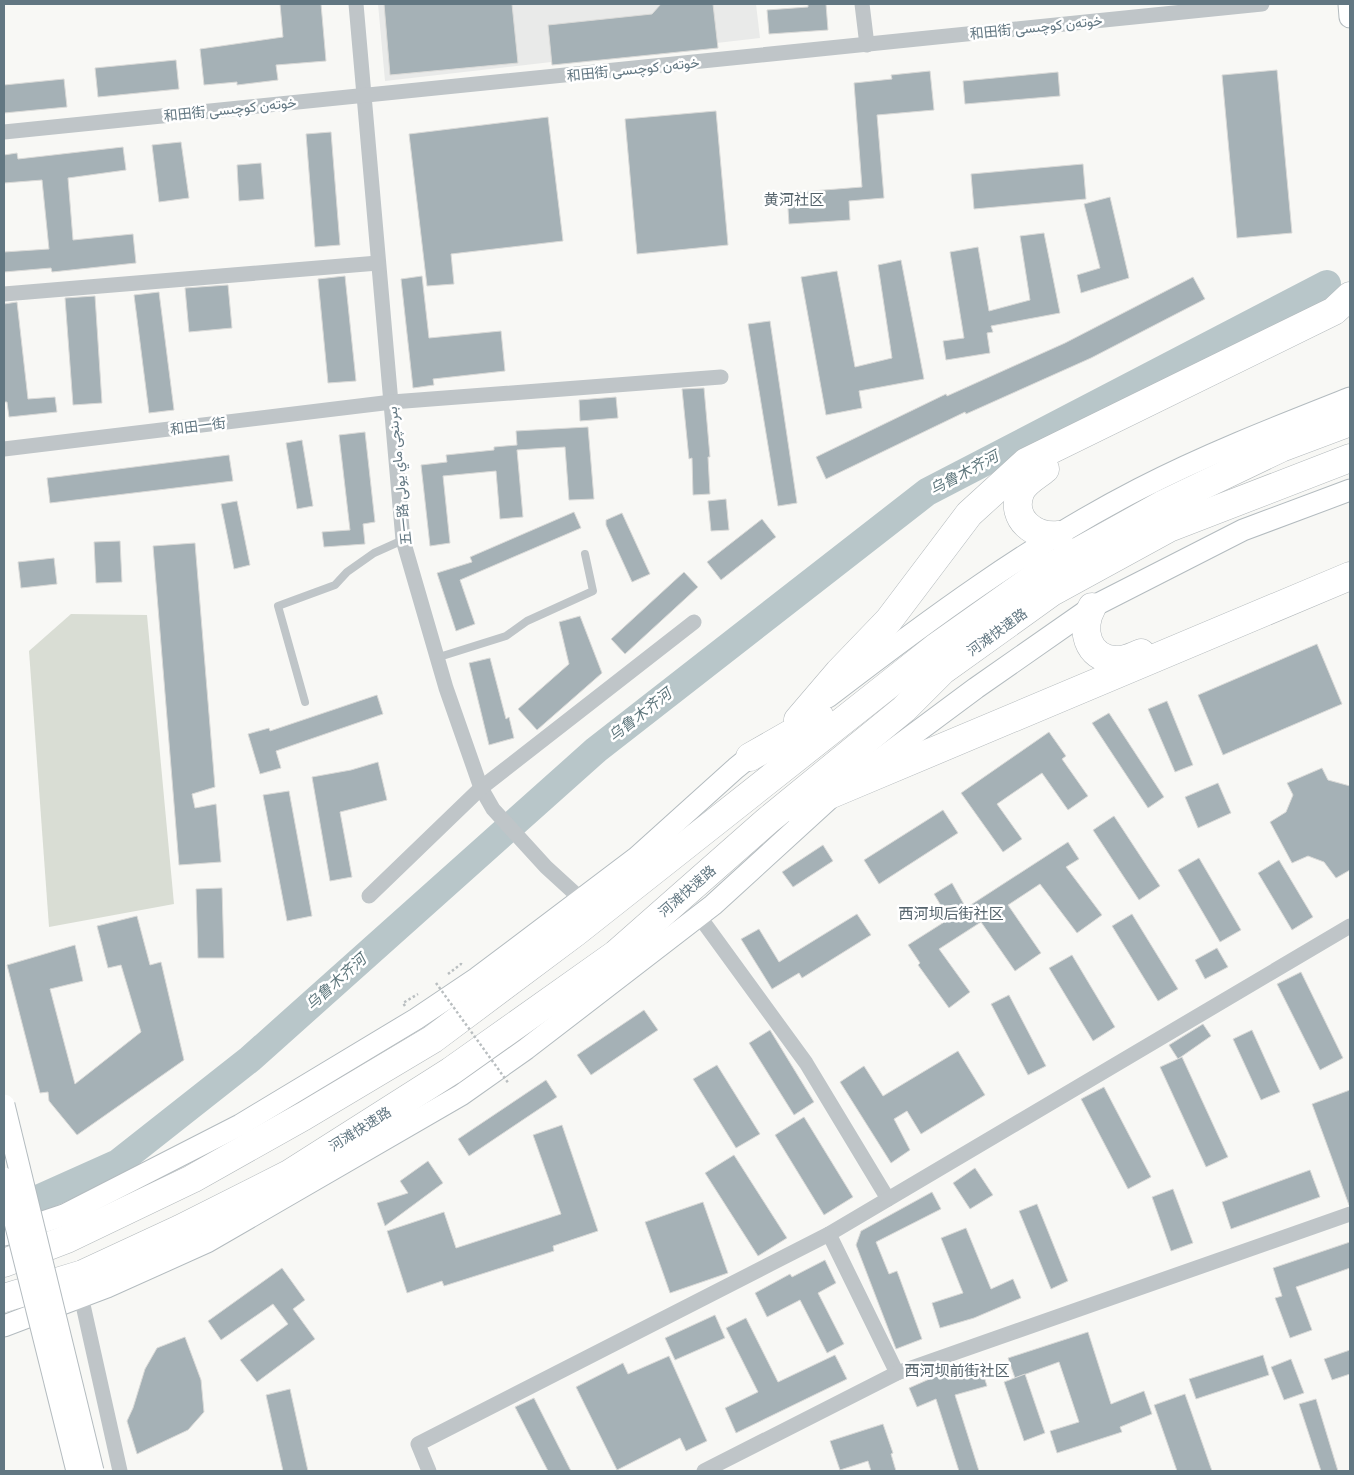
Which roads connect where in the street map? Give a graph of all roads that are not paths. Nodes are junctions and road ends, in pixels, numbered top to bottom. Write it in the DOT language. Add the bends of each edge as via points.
graph roads {
  1 [pos="356,4"];
  2 [pos="862,4"];
  3 [pos="1262,4"];
  4 [pos="1349,4"];
  5 [pos="1350,18"];
  6 [pos="867,45"];
  7 [pos="364,96"];
  8 [pos="4,132"];
  9 [pos="378,263"];
  10 [pos="4,294"];
  11 [pos="1350,296"];
  12 [pos="1350,326"];
  13 [pos="722,377"];
  14 [pos="1350,398"];
  15 [pos="392,402"];
  16 [pos="1350,422"];
  17 [pos="4,449"];
  18 [pos="1350,458"];
  19 [pos="1350,490"];
  20 [pos="1059,534"];
  21 [pos="403,540"];
  22 [pos="585,554"];
  23 [pos="1350,565"];
  24 [pos="1350,576"];
  25 [pos="1092,608"];
  26 [pos="694,622"];
  27 [pos="436,658"];
  28 [pos="917,662"];
  29 [pos="305,702"];
  30 [pos="798,720"];
  31 [pos="750,757"];
  32 [pos="481,788"];
  33 [pos="837,791"];
  34 [pos="767,821"];
  35 [pos="369,896"];
  36 [pos="581,899"];
  37 [pos="699,916"];
  38 [pos="1350,926"];
  39 [pos="4,1105"];
  40 [pos="4,1178"];
  41 [pos="888,1199"];
  42 [pos="1350,1214"];
  43 [pos="829,1234"];
  44 [pos="4,1235"];
  45 [pos="4,1263"];
  46 [pos="81,1296"];
  47 [pos="4,1298"];
  48 [pos="4,1326"];
  49 [pos="897,1373"];
  50 [pos="76,1471"];
  51 [pos="93,1471"];
  52 [pos="120,1471"];
  53 [pos="429,1471"];
  54 [pos="704,1471"];
  1 -- 7 [label="street, 五一路 بىرىنچى ماي يولى"];
  2 -- 6 [label="street"];
  3 -- 6 [label="street, 和田街 خوتەن كوچىسى"];
  4 -- 5 [label="street"];
  6 -- 7 [label="street, 和田街 خوتەن كوچىسى"];
  7 -- 8 [label="street, 和田街 خوتەن كوچىسى"];
  7 -- 9 [label="street, 五一路 بىرىنچى ماي يولى"];
  9 -- 10 [label="street"];
  9 -- 15 [label="street, 五一路 بىرىنچى ماي يولى"];
  11 -- 30 [label="highway" via="1334,311 1026,462 970,514 889,620"];
  12 -- 20 [label="highway" via="1324,331 1062,456 1025,484 1018,503 1024,522 1030,529 1049,536"];
  13 -- 15 [label="street, 和田一街"];
  14 -- 20 [label="street" via="1139,489"];
  15 -- 17 [label="street, 和田一街"];
  15 -- 21 [label="street, 五一路 بىرىنچى ماي يولى"];
  16 -- 28 [label="highway, 河滩快速路" via="1281,448 1162,505 1045,570"];
  18 -- 34 [label="highway, 河滩快速路" via="1169,528 1052,592 942,671 904,709"];
  19 -- 25 [label="street" via="1243,530"];
  20 -- 30 [label="street" via="931,618"];
  21 -- 27 [label="street, 五一路 بىرىنچى ماي يولى"];
  21 -- 29 [label="lane" via="374,552 335,585 278,606"];
  22 -- 27 [label="lane" via="593,590 527,621 506,636"];
  23 -- 25 [label="highway" via="1127,659 1106,658 1090,646 1085,626"];
  24 -- 33 [label="highway"];
  25 -- 33 [label="street" via="976,688"];
  26 -- 32 [label="street"];
  27 -- 32 [label="street, 五一路 بىرىنچى ماي يولى"];
  28 -- 31 [label="highway"];
  28 -- 45 [label="highway, 河滩快速路" via="576,932 433,1039 192,1179 66,1239"];
  30 -- 31 [label="street"];
  31 -- 36 [label="street" via="636,858"];
  32 -- 35 [label="street"];
  32 -- 36 [label="street, 五一路 بىرىنچى ماي يولى" via="493,809 546,867"];
  33 -- 34 [label="highway"];
  33 -- 37 [label="street"];
  34 -- 47 [label="highway, 河滩快速路" via="616,954 451,1071 289,1174 180,1230 83,1274"];
  36 -- 44 [label="street" via="477,978 416,1019 240,1125 64,1215"];
  37 -- 41 [label="street" via="806,1063"];
  37 -- 46 [label="street" via="461,1095 206,1242"];
  38 -- 41 [label="street"];
  39 -- 51 [label="street, bridge"];
  40 -- 50 [label="street, bridge"];
  41 -- 43 [label="street"];
  42 -- 49 [label="street"];
  43 -- 49 [label="street"];
  43 -- 53 [label="street" via="418,1444"];
  46 -- 48 [label="street"];
  46 -- 52 [label="street"];
  49 -- 54 [label="street"];
}
